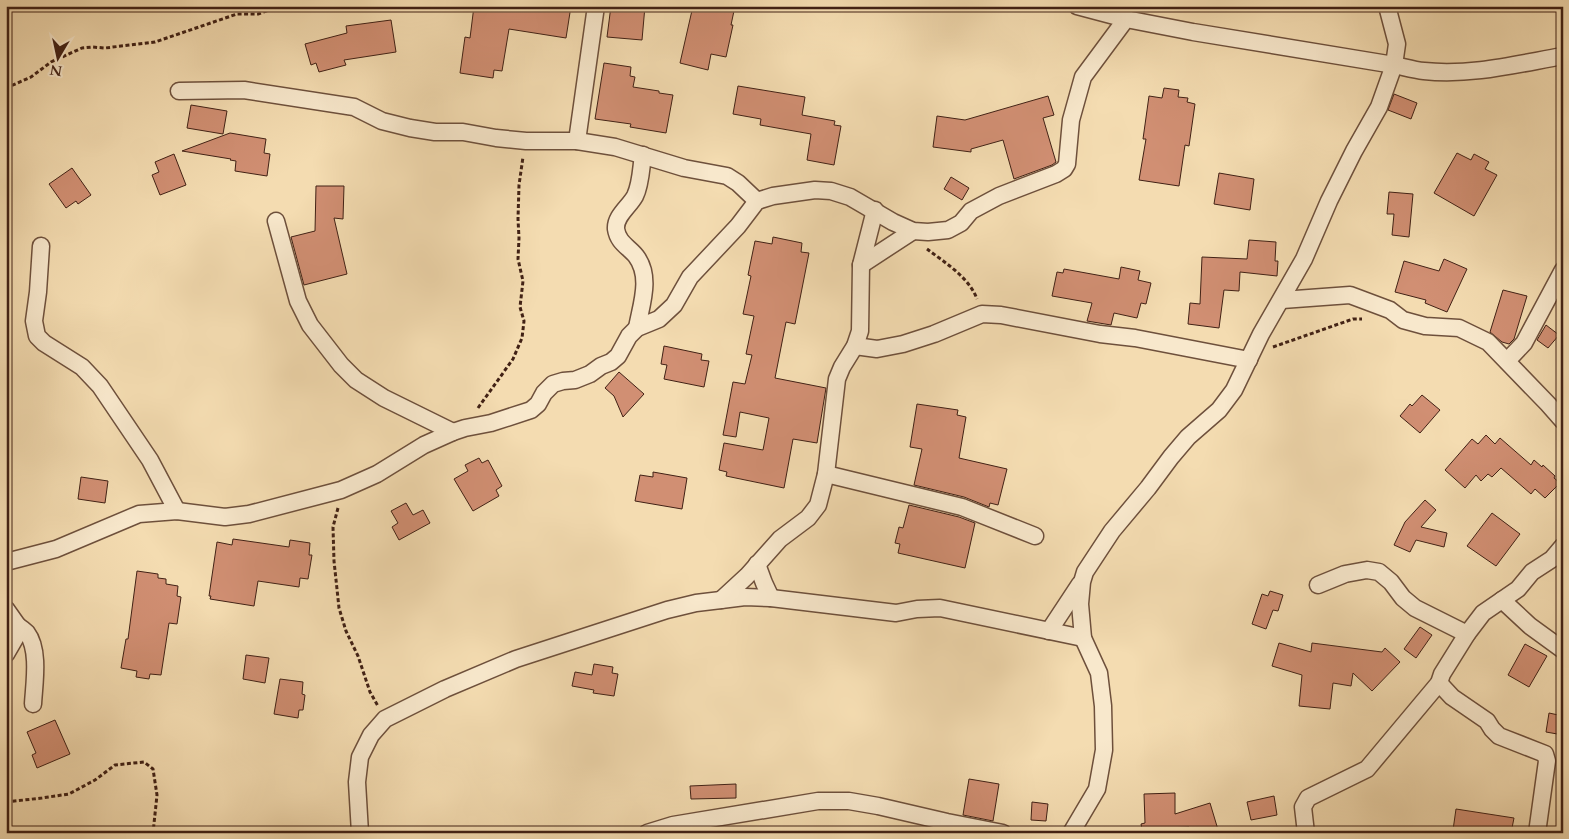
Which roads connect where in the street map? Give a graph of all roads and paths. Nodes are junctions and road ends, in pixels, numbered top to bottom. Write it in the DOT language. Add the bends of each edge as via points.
graph roads {
  1 [pos="281,6"];
  2 [pos="596,6"];
  3 [pos="1077,6"];
  4 [pos="1387,6"];
  5 [pos="1126,19"];
  6 [pos="1563,56"];
  7 [pos="1394,64"];
  8 [pos="6,88"];
  9 [pos="179,91"];
  10 [pos="526,141"];
  11 [pos="577,141"];
  12 [pos="643,155"];
  13 [pos="757,201"];
  14 [pos="874,210"];
  15 [pos="276,221"];
  16 [pos="913,231"];
  17 [pos="41,246"];
  18 [pos="861,265"];
  19 [pos="1563,270"];
  20 [pos="1282,300"];
  21 [pos="982,314"];
  22 [pos="1369,318"];
  23 [pos="637,328"];
  24 [pos="856,346"];
  25 [pos="1273,348"];
  26 [pos="1249,360"];
  27 [pos="1507,361"];
  28 [pos="420,416"];
  29 [pos="1563,421"];
  30 [pos="459,430"];
  31 [pos="424,445"];
  32 [pos="826,474"];
  33 [pos="341,490"];
  34 [pos="177,511"];
  35 [pos="1035,536"];
  36 [pos="1563,546"];
  37 [pos="6,562"];
  38 [pos="758,564"];
  39 [pos="1082,582"];
  40 [pos="1318,585"];
  41 [pos="770,598"];
  42 [pos="721,600"];
  43 [pos="1502,600"];
  44 [pos="6,609"];
  45 [pos="18,626"];
  46 [pos="1049,631"];
  47 [pos="1466,634"];
  48 [pos="1083,638"];
  49 [pos="1563,650"];
  50 [pos="6,654"];
  51 [pos="1439,683"];
  52 [pos="33,704"];
  53 [pos="385,719"];
  54 [pos="6,802"];
  55 [pos="153,833"];
  56 [pos="360,833"];
  57 [pos="647,833"];
  58 [pos="1003,833"];
  59 [pos="1071,833"];
  60 [pos="1306,833"];
  61 [pos="1536,833"];
  1 -- 8 [label="path" via="258,14 236,14 155,42 82,48"];
  2 -- 11 [label="street"];
  3 -- 5 [label="street"];
  4 -- 7 [label="street" via="1397,44"];
  5 -- 7 [label="street"];
  5 -- 16 [label="street" via="1083,77 1071,120 1064,169 998,196 971,211 961,223 948,230"];
  6 -- 7 [label="street" via="1459,72 1424,71"];
  7 -- 20 [label="street" via="1379,107 1328,201 1304,259"];
  9 -- 10 [label="street" via="244,90 354,108 382,121 410,128"];
  10 -- 11 [label="street"];
  10 -- 30 [label="path" via="518,219 518,259 523,281 520,307 524,321 522,338 514,359"];
  11 -- 12 [label="street"];
  12 -- 13 [label="street" via="684,168 728,176"];
  12 -- 23 [label="street" via="635,197 617,220 616,228 619,240 644,269"];
  13 -- 14 [label="street" via="815,190 830,191"];
  13 -- 23 [label="street" via="690,277 674,306 659,319"];
  14 -- 16 [label="street"];
  14 -- 18 [label="street"];
  15 -- 28 [label="street" via="298,301 320,339 356,380"];
  16 -- 18 [label="street"];
  16 -- 21 [label="path" via="925,248 967,284"];
  17 -- 34 [label="street" via="34,321 37,336 82,367 100,386 150,460"];
  18 -- 24 [label="street" via="860,330"];
  19 -- 27 [label="street" via="1524,343"];
  20 -- 26 [label="street"];
  20 -- 27 [label="street" via="1350,295 1390,310 1403,320 1425,326 1459,328 1488,342"];
  21 -- 24 [label="street" via="904,344 877,348"];
  21 -- 26 [label="street"];
  22 -- 25 [label="path" via="1353,319"];
  23 -- 30 [label="street" via="618,356 590,374 553,384 531,410"];
  24 -- 32 [label="street" via="837,379"];
  26 -- 39 [label="street" via="1234,390 1219,410 1188,437 1112,531"];
  27 -- 29 [label="street"];
  28 -- 30 [label="street"];
  28 -- 31 [label="street"];
  30 -- 31 [label="street"];
  31 -- 33 [label="street" via="378,474"];
  32 -- 35 [label="street" via="962,507"];
  32 -- 38 [label="street" via="818,505"];
  33 -- 34 [label="street" via="226,517"];
  33 -- 53 [label="path" via="334,527 334,561 340,608 370,692"];
  34 -- 37 [label="street" via="138,514 56,550"];
  36 -- 43 [label="street"];
  38 -- 41 [label="street"];
  38 -- 42 [label="street"];
  39 -- 46 [label="street"];
  39 -- 48 [label="street"];
  40 -- 47 [label="street" via="1345,574 1367,570 1379,572 1415,608"];
  41 -- 42 [label="street"];
  41 -- 46 [label="street" via="896,614 940,608"];
  42 -- 53 [label="street" via="667,610 516,659 445,688"];
  43 -- 47 [label="street" via="1483,613"];
  43 -- 49 [label="street"];
  44 -- 45 [label="street"];
  45 -- 50 [label="street" via="17,635"];
  45 -- 52 [label="street" via="32,643 35,658"];
  46 -- 48 [label="street"];
  47 -- 51 [label="street"];
  48 -- 59 [label="street" via="1099,673 1104,750 1097,788"];
  51 -- 60 [label="street" via="1368,770 1308,798 1303,807"];
  51 -- 61 [label="street" via="1452,697 1486,721 1499,736 1545,754 1547,761"];
  53 -- 56 [label="street" via="371,735 360,756 357,782"];
  54 -- 55 [label="path" via="69,794 115,765 144,762 153,769 157,795"];
  57 -- 58 [label="street" via="673,825 818,800 878,806"];
}
